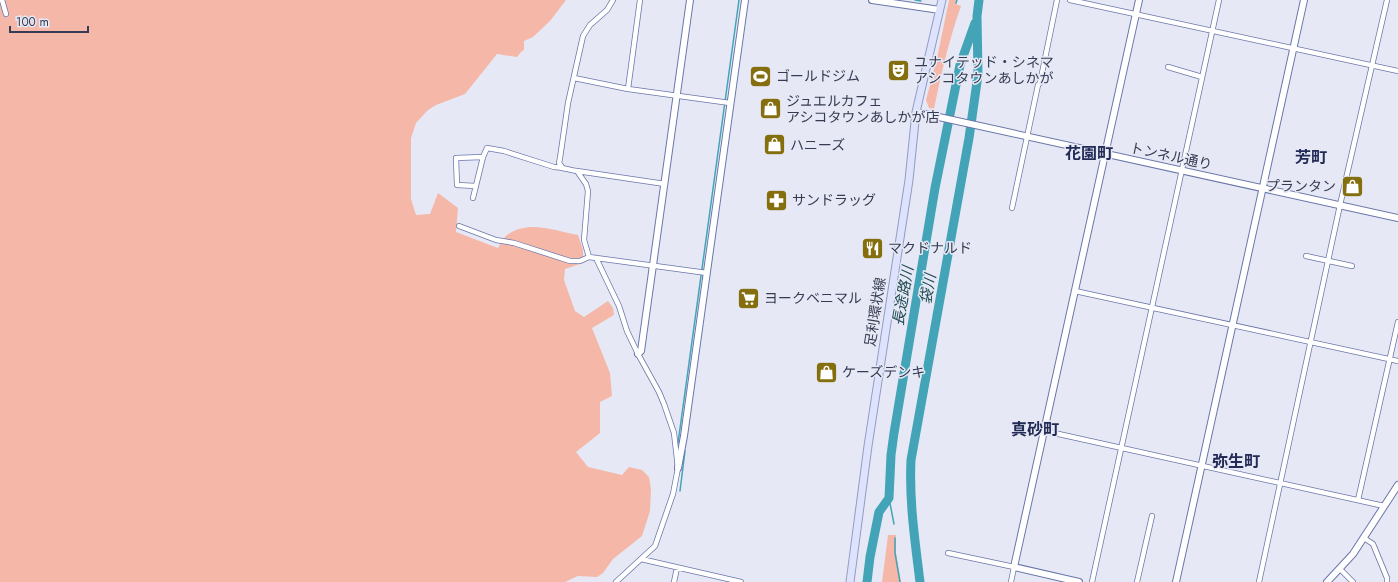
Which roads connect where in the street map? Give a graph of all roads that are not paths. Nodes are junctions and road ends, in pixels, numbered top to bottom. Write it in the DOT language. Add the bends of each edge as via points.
graph roads {
  1 [pos="2,0"];
  2 [pos="613,0"];
  3 [pos="640,0"];
  4 [pos="690,0"];
  5 [pos="745,0"];
  6 [pos="872,0"];
  7 [pos="942,0"];
  8 [pos="1058,0"];
  9 [pos="1070,0"];
  10 [pos="1139,0"];
  11 [pos="1219,0"];
  12 [pos="1304,0"];
  13 [pos="1386,0"];
  14 [pos="940,10"];
  15 [pos="6,14"];
  16 [pos="1136,14"];
  17 [pos="1213,31"];
  18 [pos="1293,48"];
  19 [pos="1372,66"];
  20 [pos="1168,67"];
  21 [pos="1398,71"];
  22 [pos="1202,76"];
  23 [pos="574,78"];
  24 [pos="628,89"];
  25 [pos="678,96"];
  26 [pos="730,103"];
  27 [pos="916,112"];
  28 [pos="1027,136"];
  29 [pos="1105,154"];
  30 [pos="483,157"];
  31 [pos="562,167"];
  32 [pos="1182,170"];
  33 [pos="577,171"];
  34 [pos="665,184"];
  35 [pos="476,186"];
  36 [pos="1262,188"];
  37 [pos="473,198"];
  38 [pos="1340,205"];
  39 [pos="1012,208"];
  40 [pos="1398,218"];
  41 [pos="459,226"];
  42 [pos="1306,256"];
  43 [pos="589,257"];
  44 [pos="596,258"];
  45 [pos="1328,261"];
  46 [pos="653,266"];
  47 [pos="1352,266"];
  48 [pos="707,273"];
  49 [pos="1075,291"];
  50 [pos="1152,307"];
  51 [pos="1398,322"];
  52 [pos="1232,325"];
  53 [pos="1311,342"];
  54 [pos="638,354"];
  55 [pos="1390,359"];
  56 [pos="1398,361"];
  57 [pos="1045,431"];
  58 [pos="1121,448"];
  59 [pos="1202,465"];
  60 [pos="678,468"];
  61 [pos="1280,483"];
  62 [pos="1398,485"];
  63 [pos="1358,500"];
  64 [pos="1384,506"];
  65 [pos="1152,516"];
  66 [pos="1364,538"];
  67 [pos="948,553"];
  68 [pos="641,559"];
  69 [pos="1014,567"];
  70 [pos="677,568"];
  71 [pos="1340,569"];
  72 [pos="616,582"];
  73 [pos="674,582"];
  74 [pos="741,582"];
  75 [pos="850,582"];
  76 [pos="1011,582"];
  77 [pos="1079,582"];
  78 [pos="1092,582"];
  79 [pos="1137,582"];
  80 [pos="1176,582"];
  81 [pos="1259,582"];
  82 [pos="1326,582"];
  83 [pos="1353,582"];
  84 [pos="1387,582"];
  1 -- 15 [label="street"];
  2 -- 23 [label="street" via="607,10 584,33"];
  3 -- 24 [label="street"];
  4 -- 25 [label="street"];
  5 -- 26 [label="street"];
  6 -- 14 [label="street"];
  7 -- 14 [label="main road, 足利環状線"];
  8 -- 28 [label="street"];
  9 -- 16 [label="street"];
  10 -- 16 [label="street"];
  11 -- 17 [label="street"];
  12 -- 18 [label="street"];
  13 -- 19 [label="street"];
  14 -- 27 [label="main road, 足利環状線"];
  16 -- 17 [label="street"];
  16 -- 29 [label="street"];
  17 -- 18 [label="street"];
  17 -- 22 [label="street"];
  18 -- 19 [label="street"];
  18 -- 36 [label="street"];
  19 -- 21 [label="street"];
  19 -- 38 [label="street"];
  20 -- 22 [label="street"];
  22 -- 32 [label="street"];
  23 -- 24 [label="street"];
  23 -- 31 [label="street" via="560,158"];
  24 -- 25 [label="street"];
  25 -- 26 [label="street"];
  25 -- 34 [label="street"];
  26 -- 48 [label="street"];
  27 -- 28 [label="street, トンネル通り"];
  27 -- 75 [label="main road, 足利環状線" via="909,180"];
  28 -- 29 [label="street, トンネル通り"];
  28 -- 39 [label="street"];
  29 -- 32 [label="street, トンネル通り"];
  29 -- 49 [label="street"];
  30 -- 31 [label="street" via="486,149 490,148"];
  30 -- 35 [label="street"];
  30 -- 35 [label="street" via="456,158 457,185"];
  31 -- 33 [label="street"];
  32 -- 36 [label="street, トンネル通り"];
  32 -- 50 [label="street"];
  33 -- 34 [label="street"];
  33 -- 43 [label="street" via="588,191 584,240"];
  34 -- 46 [label="street"];
  35 -- 37 [label="street"];
  36 -- 38 [label="street, トンネル通り"];
  36 -- 52 [label="street"];
  38 -- 40 [label="street, トンネル通り"];
  38 -- 45 [label="street"];
  41 -- 43 [label="street" via="496,240 570,261 580,261"];
  42 -- 45 [label="street"];
  43 -- 44 [label="street"];
  44 -- 46 [label="street"];
  44 -- 54 [label="street"];
  45 -- 47 [label="street"];
  45 -- 53 [label="street"];
  46 -- 48 [label="street"];
  46 -- 54 [label="street" via="641,351"];
  48 -- 60 [label="street"];
  49 -- 50 [label="street"];
  49 -- 57 [label="street"];
  50 -- 52 [label="street"];
  50 -- 58 [label="street"];
  51 -- 55 [label="street"];
  52 -- 53 [label="street"];
  52 -- 59 [label="street"];
  53 -- 55 [label="street"];
  53 -- 61 [label="street"];
  54 -- 60 [label="street" via="664,404 674,433"];
  55 -- 56 [label="street"];
  55 -- 63 [label="street"];
  57 -- 58 [label="street"];
  57 -- 69 [label="street"];
  58 -- 59 [label="street"];
  58 -- 78 [label="street"];
  59 -- 61 [label="street"];
  59 -- 80 [label="street"];
  60 -- 68 [label="street" via="673,494 655,546"];
  61 -- 63 [label="street"];
  61 -- 81 [label="street"];
  62 -- 64 [label="street"];
  63 -- 64 [label="street"];
  64 -- 66 [label="street"];
  65 -- 79 [label="street"];
  66 -- 71 [label="street"];
  66 -- 84 [label="street" via="1373,544"];
  67 -- 69 [label="street"];
  68 -- 70 [label="street"];
  68 -- 72 [label="street"];
  69 -- 76 [label="street"];
  69 -- 77 [label="street"];
  70 -- 73 [label="street"];
  70 -- 74 [label="street"];
  71 -- 82 [label="street"];
  71 -- 83 [label="street"];
}
